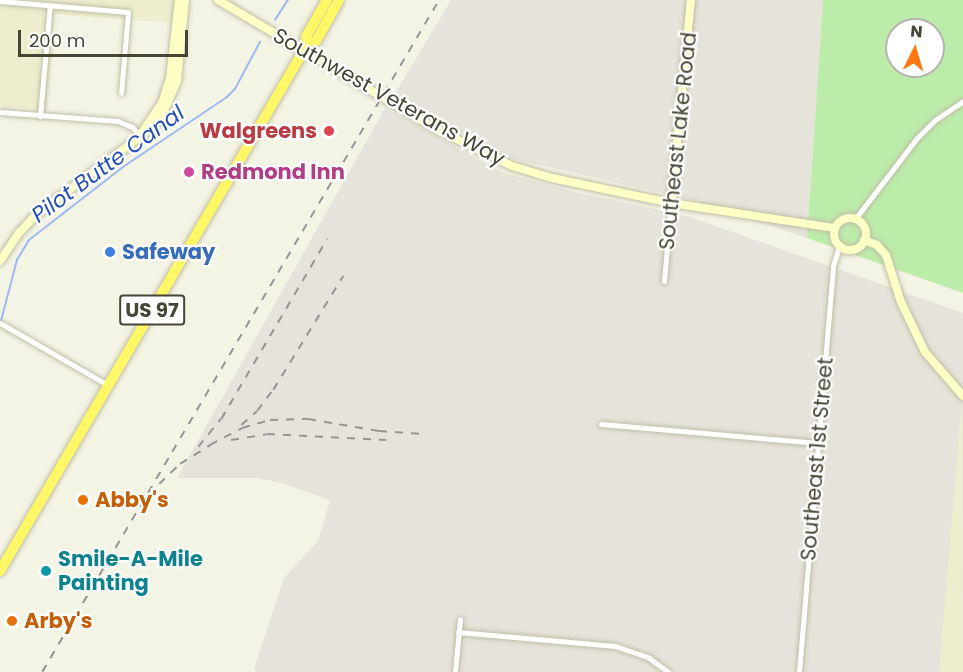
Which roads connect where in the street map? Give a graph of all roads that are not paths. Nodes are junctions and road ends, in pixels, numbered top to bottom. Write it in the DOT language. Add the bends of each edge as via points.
graph roads {
  1 [pos="179,0"];
  2 [pos="185,0"];
  3 [pos="218,0"];
  4 [pos="327,0"];
  5 [pos="339,0"];
  6 [pos="692,0"];
  7 [pos="0,2"];
  8 [pos="50,5"];
  9 [pos="304,50"];
  10 [pos="121,93"];
  11 [pos="963,101"];
  12 [pos="0,112"];
  13 [pos="40,116"];
  14 [pos="140,135"];
  15 [pos="671,203"];
  16 [pos="855,219"];
  17 [pos="835,228"];
  18 [pos="864,240"];
  19 [pos="839,246"];
  20 [pos="0,261"];
  21 [pos="664,282"];
  22 [pos="0,323"];
  23 [pos="108,385"];
  24 [pos="963,396"];
  25 [pos="601,424"];
  26 [pos="818,443"];
  27 [pos="0,571"];
  28 [pos="460,619"];
  29 [pos="458,632"];
  30 [pos="455,672"];
  31 [pos="668,672"];
  32 [pos="799,672"];
  1 -- 14 [label="main road" via="170,79 162,103"];
  2 -- 14 [label="main road" via="173,93 162,116"];
  3 -- 9 [label="main road, Southwest Veterans Way"];
  4 -- 9 [label="highway, US 97" via="307,35"];
  5 -- 9 [label="highway, US 97" via="315,40"];
  6 -- 15 [label="main road, Southeast Lake Road"];
  7 -- 8 [label="street"];
  8 -- 10 [label="street" via="128,12"];
  8 -- 13 [label="street"];
  9 -- 15 [label="main road, Southwest Veterans Way" via="438,130 512,166"];
  9 -- 23 [label="highway, US 97"];
  11 -- 16 [label="street" via="917,138"];
  12 -- 13 [label="street"];
  13 -- 14 [label="street" via="118,121"];
  14 -- 20 [label="main road" via="36,214"];
  15 -- 17 [label="main road, Southwest Veterans Way"];
  15 -- 21 [label="street, Southeast Lake Road"];
  16 -- 17 [label="main road" via="846,218"];
  16 -- 18 [label="main road" via="863,225"];
  17 -- 19 [label="main road" via="834,238"];
  18 -- 19 [label="main road" via="854,249"];
  18 -- 24 [label="main road" via="877,245 886,255 900,302 925,352"];
  19 -- 26 [label="street, Southeast 1st Street" via="834,260"];
  22 -- 23 [label="street"];
  23 -- 27 [label="highway, US 97"];
  25 -- 26 [label="street"];
  26 -- 32 [label="street, Southeast 1st Street"];
  28 -- 29 [label="street"];
  29 -- 30 [label="street"];
  29 -- 31 [label="street" via="615,646 649,658"];
}
